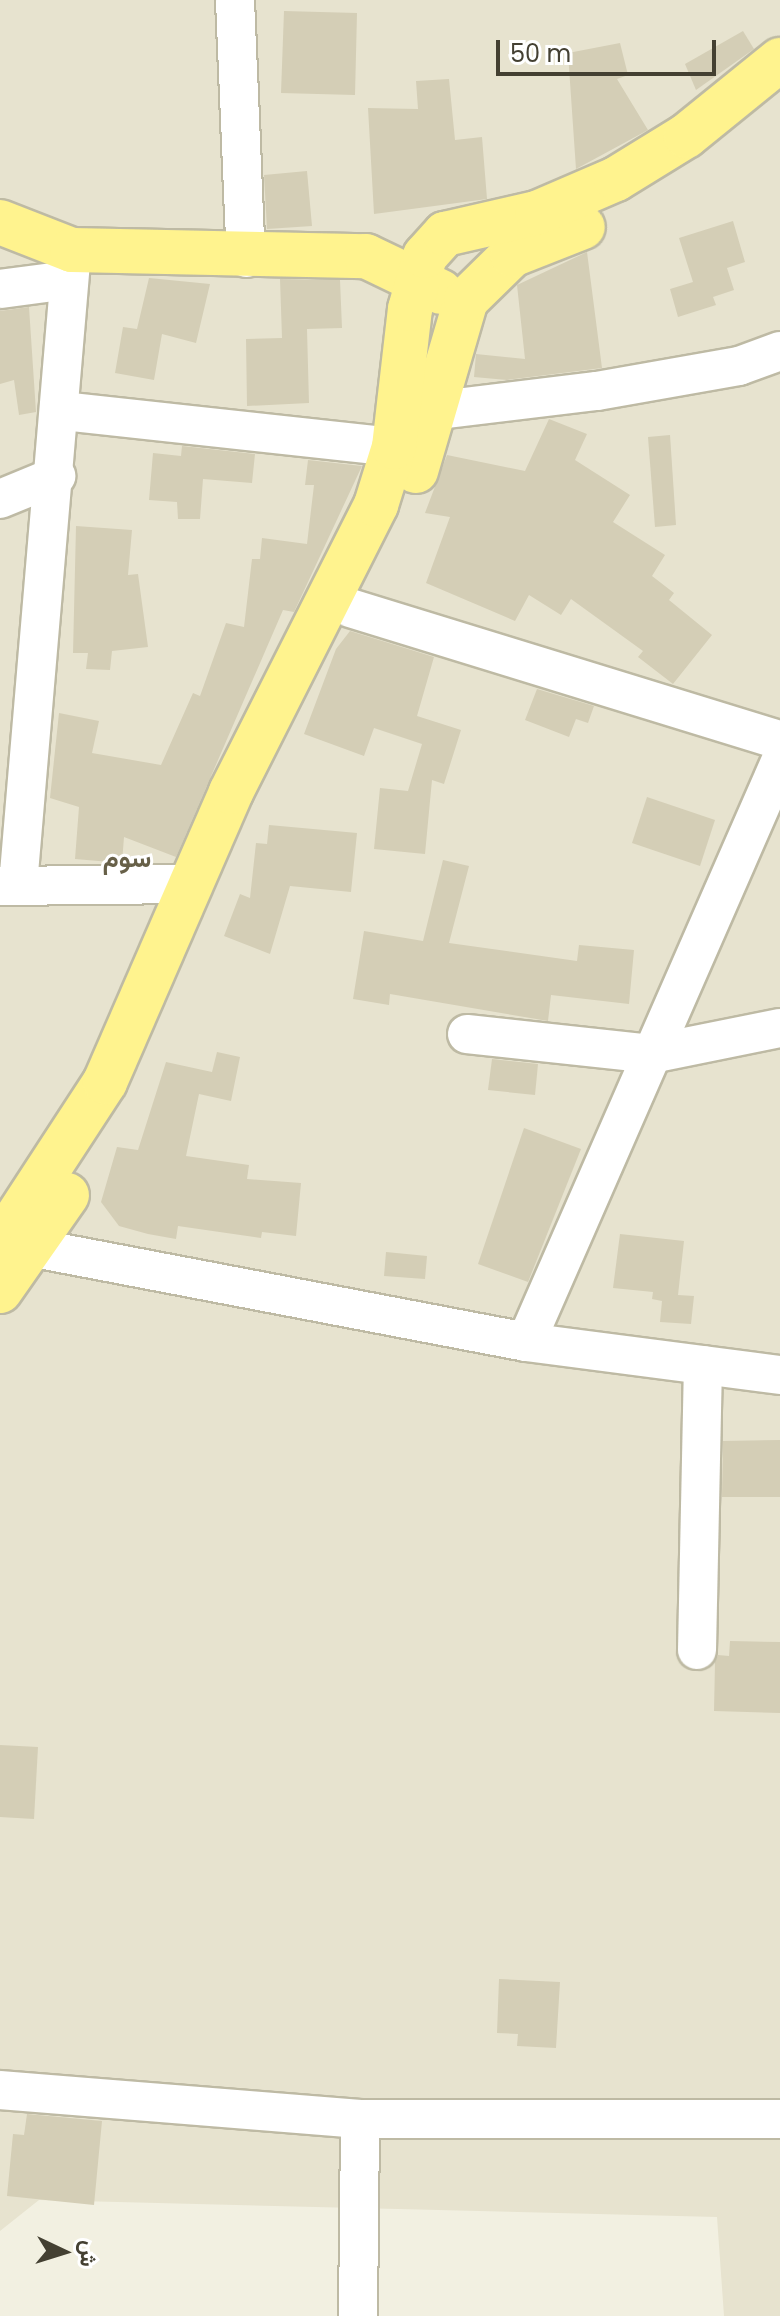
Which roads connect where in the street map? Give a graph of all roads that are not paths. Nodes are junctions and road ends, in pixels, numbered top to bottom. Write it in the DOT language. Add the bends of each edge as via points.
graph roads {
  1 [pos="235,0"];
  2 [pos="780,60"];
  3 [pos="780,101"];
  4 [pos="0,222"];
  5 [pos="246,258"];
  6 [pos="70,265"];
  7 [pos="414,283"];
  8 [pos="0,289"];
  9 [pos="466,300"];
  10 [pos="780,351"];
  11 [pos="62,411"];
  12 [pos="431,411"];
  13 [pos="394,447"];
  14 [pos="56,476"];
  15 [pos="0,499"];
  16 [pos="350,608"];
  17 [pos="15,682"];
  18 [pos="780,740"];
  19 [pos="780,762"];
  20 [pos="190,884"];
  21 [pos="9,886"];
  22 [pos="780,1028"];
  23 [pos="467,1034"];
  24 [pos="651,1054"];
  25 [pos="11,1246"];
  26 [pos="0,1291"];
  27 [pos="526,1342"];
  28 [pos="703,1365"];
  29 [pos="780,1375"];
  30 [pos="697,1650"];
  31 [pos="0,2090"];
  32 [pos="360,2119"];
  33 [pos="780,2119"];
  34 [pos="358,2316"];
  1 -- 5 [label="street"];
  2 -- 7 [label="main road" via="686,136 616,179 549,210 445,234 425,256"];
  3 -- 9 [label="main road" via="657,187 582,227 512,255"];
  4 -- 6 [label="main road"];
  5 -- 6 [label="main road"];
  5 -- 7 [label="main road" via="366,256"];
  6 -- 8 [label="street"];
  6 -- 11 [label="street"];
  7 -- 9 [label="main road"];
  7 -- 13 [label="main road"];
  9 -- 12 [label="main road"];
  10 -- 12 [label="street" via="739,366 597,391"];
  11 -- 13 [label="street"];
  11 -- 14 [label="street"];
  12 -- 16 [label="main road" via="403,507"];
  13 -- 20 [label="main road" via="376,505 283,683"];
  14 -- 15 [label="street"];
  14 -- 17 [label="street"];
  16 -- 18 [label="street"];
  16 -- 25 [label="main road" via="289,725 141,1065"];
  17 -- 21 [label="street"];
  19 -- 24 [label="street"];
  20 -- 21 [label="street"];
  20 -- 25 [label="main road" via="105,1082"];
  22 -- 24 [label="street"];
  23 -- 24 [label="street"];
  24 -- 27 [label="street"];
  25 -- 26 [label="main road"];
  25 -- 27 [label="street"];
  27 -- 28 [label="street"];
  28 -- 29 [label="street"];
  28 -- 30 [label="street"];
  31 -- 32 [label="street"];
  32 -- 33 [label="street"];
  32 -- 34 [label="street"];
}
